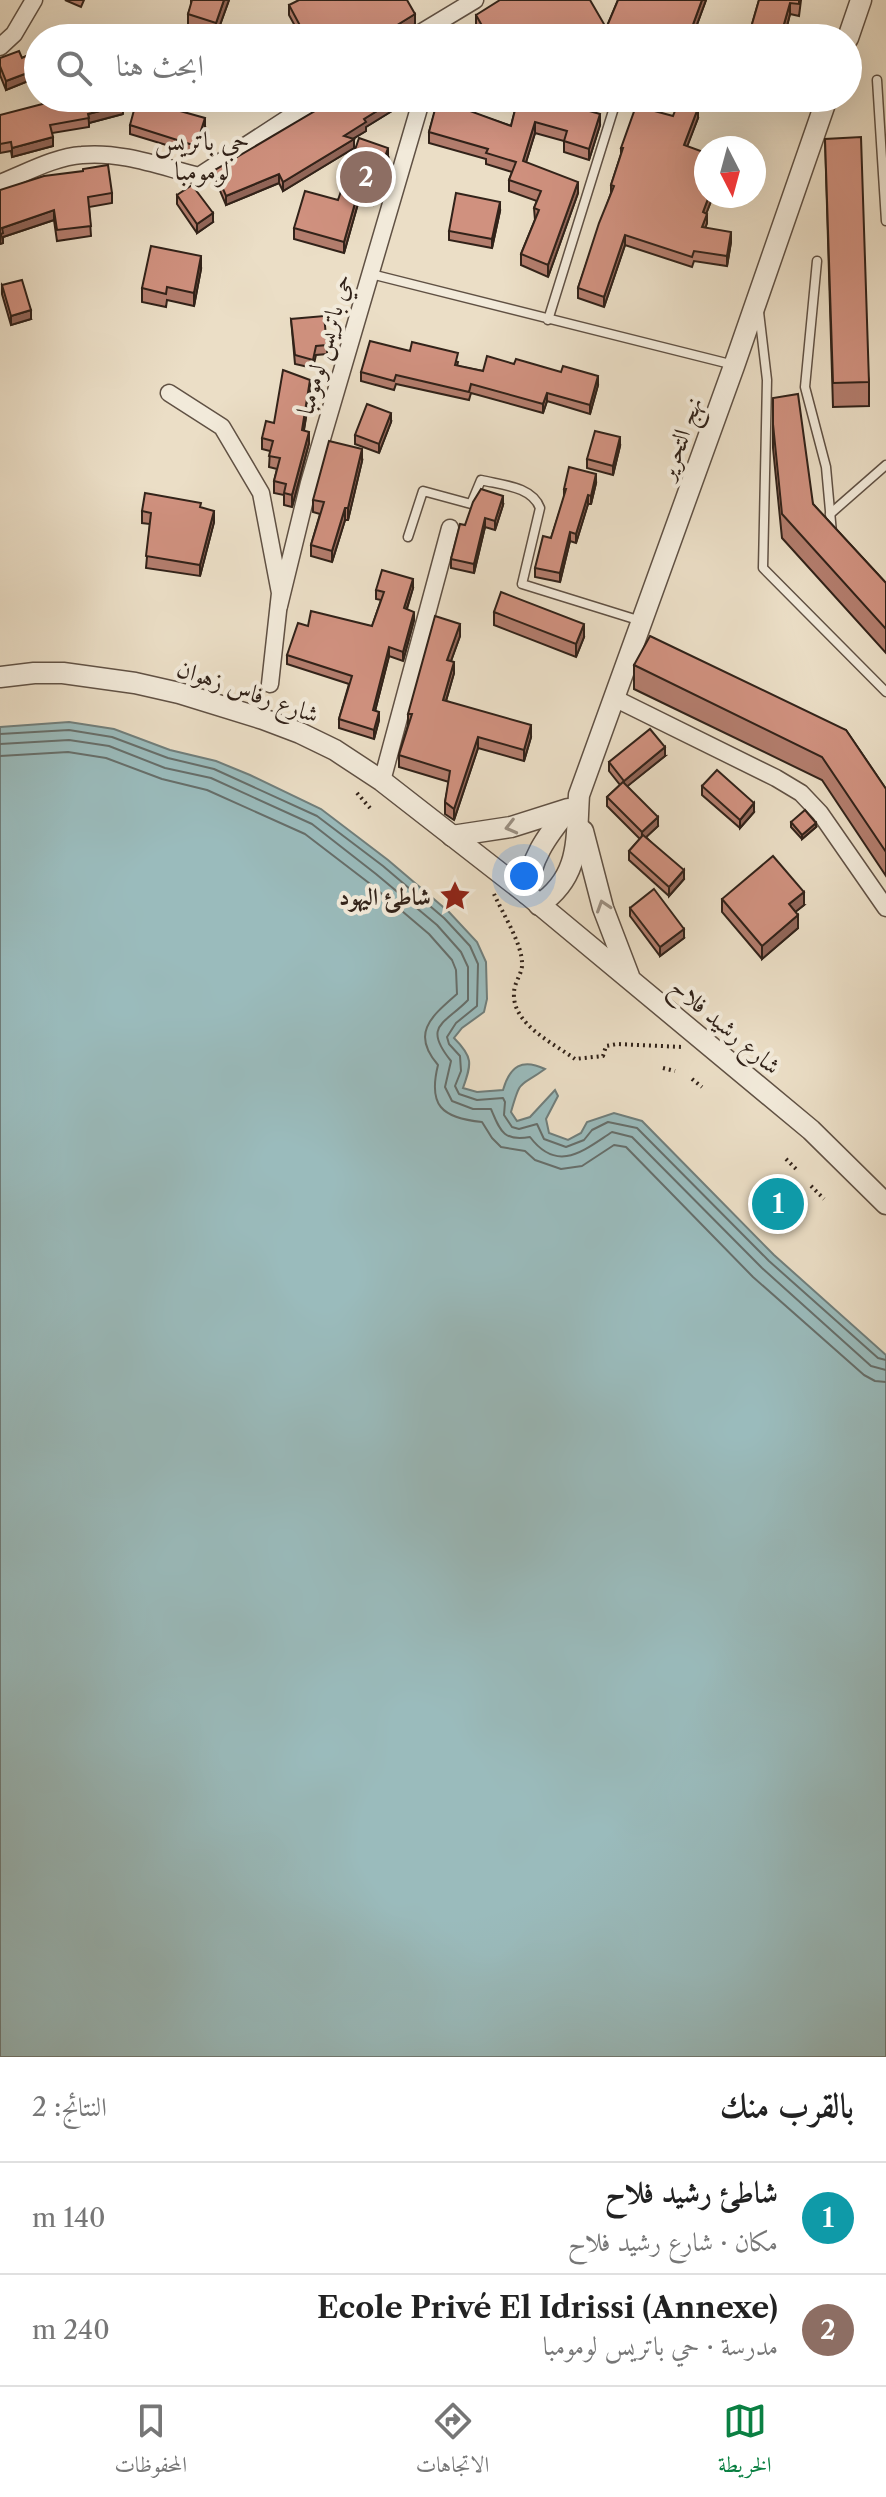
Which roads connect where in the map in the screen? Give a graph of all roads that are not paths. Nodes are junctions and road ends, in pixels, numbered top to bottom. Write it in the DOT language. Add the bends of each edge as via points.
graph roads {
  1 [pos="34,0"];
  2 [pos="475,0"];
  3 [pos="861,0"];
  4 [pos="449,8"];
  5 [pos="429,24"];
  6 [pos="853,24"];
  7 [pos="0,47"];
  8 [pos="877,80"];
  9 [pos="297,112"];
  10 [pos="418,112"];
  11 [pos="613,112"];
  12 [pos="822,112"];
  13 [pos="0,183"];
  14 [pos="886,221"];
  15 [pos="817,261"];
  16 [pos="369,273"];
  17 [pos="757,300"];
  18 [pos="548,320"];
  19 [pos="734,366"];
  20 [pos="169,393"];
  21 [pos="886,465"];
  22 [pos="830,514"];
  23 [pos="450,528"];
  24 [pos="408,537"];
  25 [pos="833,537"];
  26 [pos="279,606"];
  27 [pos="642,621"];
  28 [pos="0,677"];
  29 [pos="270,684"];
  30 [pos="886,692"];
  31 [pos="614,698"];
  32 [pos="382,781"];
  33 [pos="575,805"];
  34 [pos="452,836"];
  35 [pos="533,899"];
  36 [pos="886,908"];
  37 [pos="630,979"];
  38 [pos="886,1204"];
  1 -- 7 [label="street"];
  2 -- 4 [label="street"];
  3 -- 6 [label="street"];
  4 -- 5 [label="street"];
  8 -- 14 [label="lane"];
  9 -- 13 [label="street" via="199,176 108,155 81,155"];
  10 -- 16 [label="street, حي باتريس لومومبا"];
  11 -- 18 [label="lane"];
  12 -- 17 [label="street, نهج التحرير"];
  15 -- 22 [label="lane" via="805,387 826,467"];
  16 -- 18 [label="lane"];
  16 -- 26 [label="street, حي باتريس لومومبا"];
  17 -- 19 [label="street, نهج التحرير"];
  17 -- 30 [label="lane" via="767,380 763,568"];
  18 -- 19 [label="lane"];
  19 -- 27 [label="street, نهج التحرير"];
  20 -- 26 [label="street, حي باتريس لومومبا" via="222,427 261,493"];
  21 -- 22 [label="lane"];
  22 -- 25 [label="lane"];
  23 -- 32 [label="street"];
  24 -- 27 [label="lane" via="423,491 471,504 481,480 528,492 540,508 522,584"];
  26 -- 29 [label="street, حي باتريس لومومبا"];
  27 -- 31 [label="street, نهج التحرير"];
  28 -- 32 [label="street, شارع رفاس زهوان" via="76,674 179,693 300,733"];
  31 -- 33 [label="street, نهج التحرير"];
  31 -- 36 [label="street" via="801,793"];
  32 -- 34 [label="street, شارع رفاس زهوان"];
  33 -- 34 [label="street, one-way" via="511,827"];
  33 -- 35 [label="street, نهج التحرير" via="538,850 528,879"];
  33 -- 35 [label="street, نهج التحرير" via="572,866 559,888"];
  37 -- 33 [label="street, one-way" via="603,908"];
  34 -- 35 [label="street, شارع رفاس زهوان"];
  35 -- 37 [label="street, شارع رشيد فلاح"];
  37 -- 38 [label="street, شارع رشيد فلاح" via="811,1130"];
}
